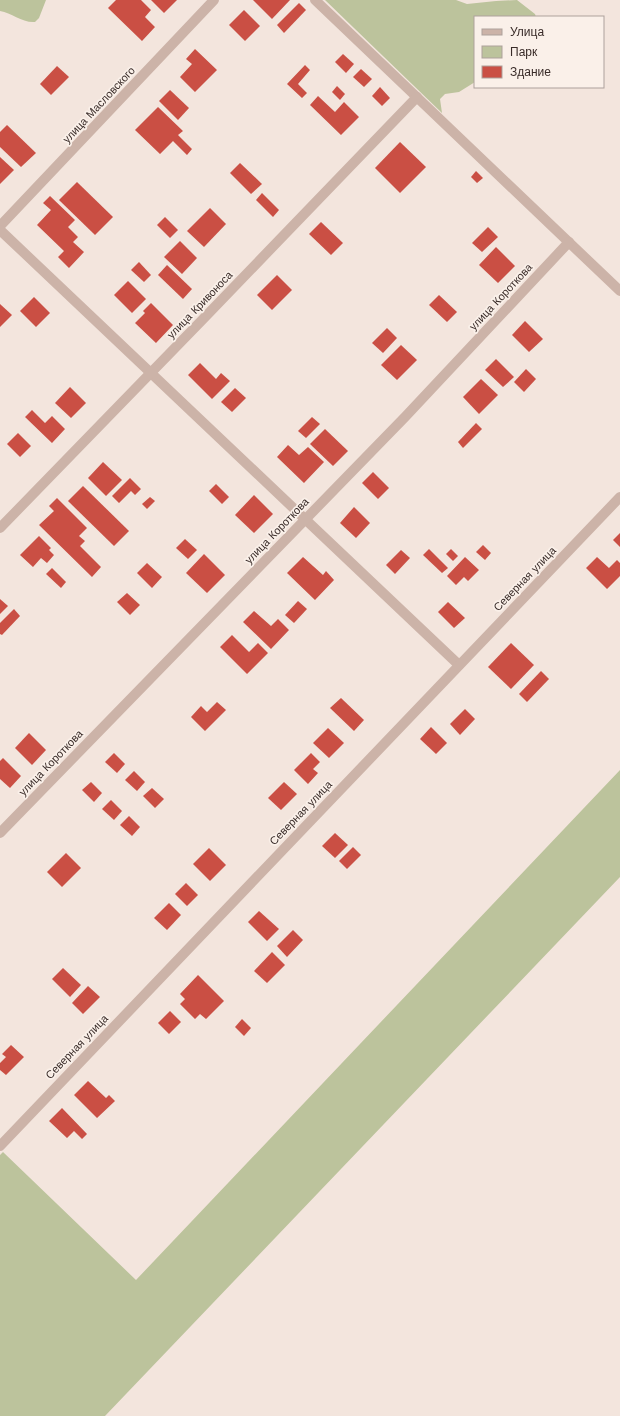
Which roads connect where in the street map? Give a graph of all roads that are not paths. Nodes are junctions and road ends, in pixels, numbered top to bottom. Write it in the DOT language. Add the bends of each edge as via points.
graph roads {
  1 [pos="214,0"];
  2 [pos="315,0"];
  3 [pos="417,97"];
  4 [pos="0,226"];
  5 [pos="0,230"];
  6 [pos="569,242"];
  7 [pos="620,290"];
  8 [pos="150,374"];
  9 [pos="620,497"];
  10 [pos="305,519"];
  11 [pos="0,528"];
  12 [pos="459,665"];
  13 [pos="0,833"];
  14 [pos="0,1146"];
  1 -- 4 [label="street, улица Масловского"];
  2 -- 3 [label="street"];
  3 -- 6 [label="street"];
  3 -- 8 [label="street, улица Кривоноса"];
  5 -- 8 [label="street"];
  6 -- 7 [label="street"];
  6 -- 10 [label="street, улица Короткова" via="405,417"];
  8 -- 10 [label="street"];
  8 -- 11 [label="street, улица Кривоноса"];
  9 -- 12 [label="street, Северная улица"];
  10 -- 12 [label="street"];
  10 -- 13 [label="street, улица Короткова"];
  12 -- 14 [label="street, Северная улица"];
}
